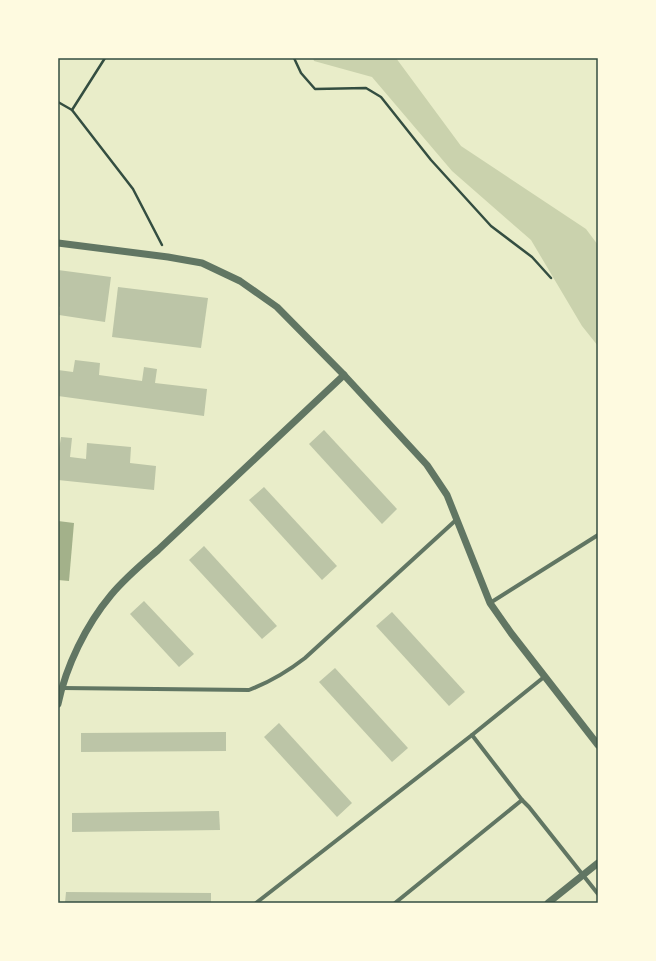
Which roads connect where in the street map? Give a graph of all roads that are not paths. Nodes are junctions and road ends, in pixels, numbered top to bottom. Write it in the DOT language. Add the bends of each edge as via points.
graph roads {
  1 [pos="58,243"];
  2 [pos="344,375"];
  3 [pos="456,520"];
  4 [pos="598,535"];
  5 [pos="490,602"];
  6 [pos="544,677"];
  7 [pos="61,688"];
  8 [pos="58,704"];
  9 [pos="472,735"];
  10 [pos="598,745"];
  11 [pos="522,800"];
  12 [pos="598,863"];
  13 [pos="584,875"];
  14 [pos="598,894"];
  15 [pos="256,903"];
  16 [pos="394,903"];
  17 [pos="548,903"];
  1 -- 2 [label="street" via="202,263 240,281 277,307"];
  2 -- 3 [label="street" via="427,466 447,495"];
  2 -- 7 [label="street" via="111,595 81,641"];
  3 -- 5 [label="street"];
  3 -- 7 [label="street" via="305,658 288,672 268,683 249,690"];
  4 -- 5 [label="street"];
  5 -- 6 [label="street"];
  6 -- 9 [label="street"];
  6 -- 10 [label="street"];
  7 -- 8 [label="street"];
  9 -- 11 [label="street"];
  9 -- 15 [label="street"];
  11 -- 13 [label="street"];
  11 -- 16 [label="street"];
  12 -- 13 [label="street"];
  13 -- 14 [label="street"];
  13 -- 17 [label="street"];
}
